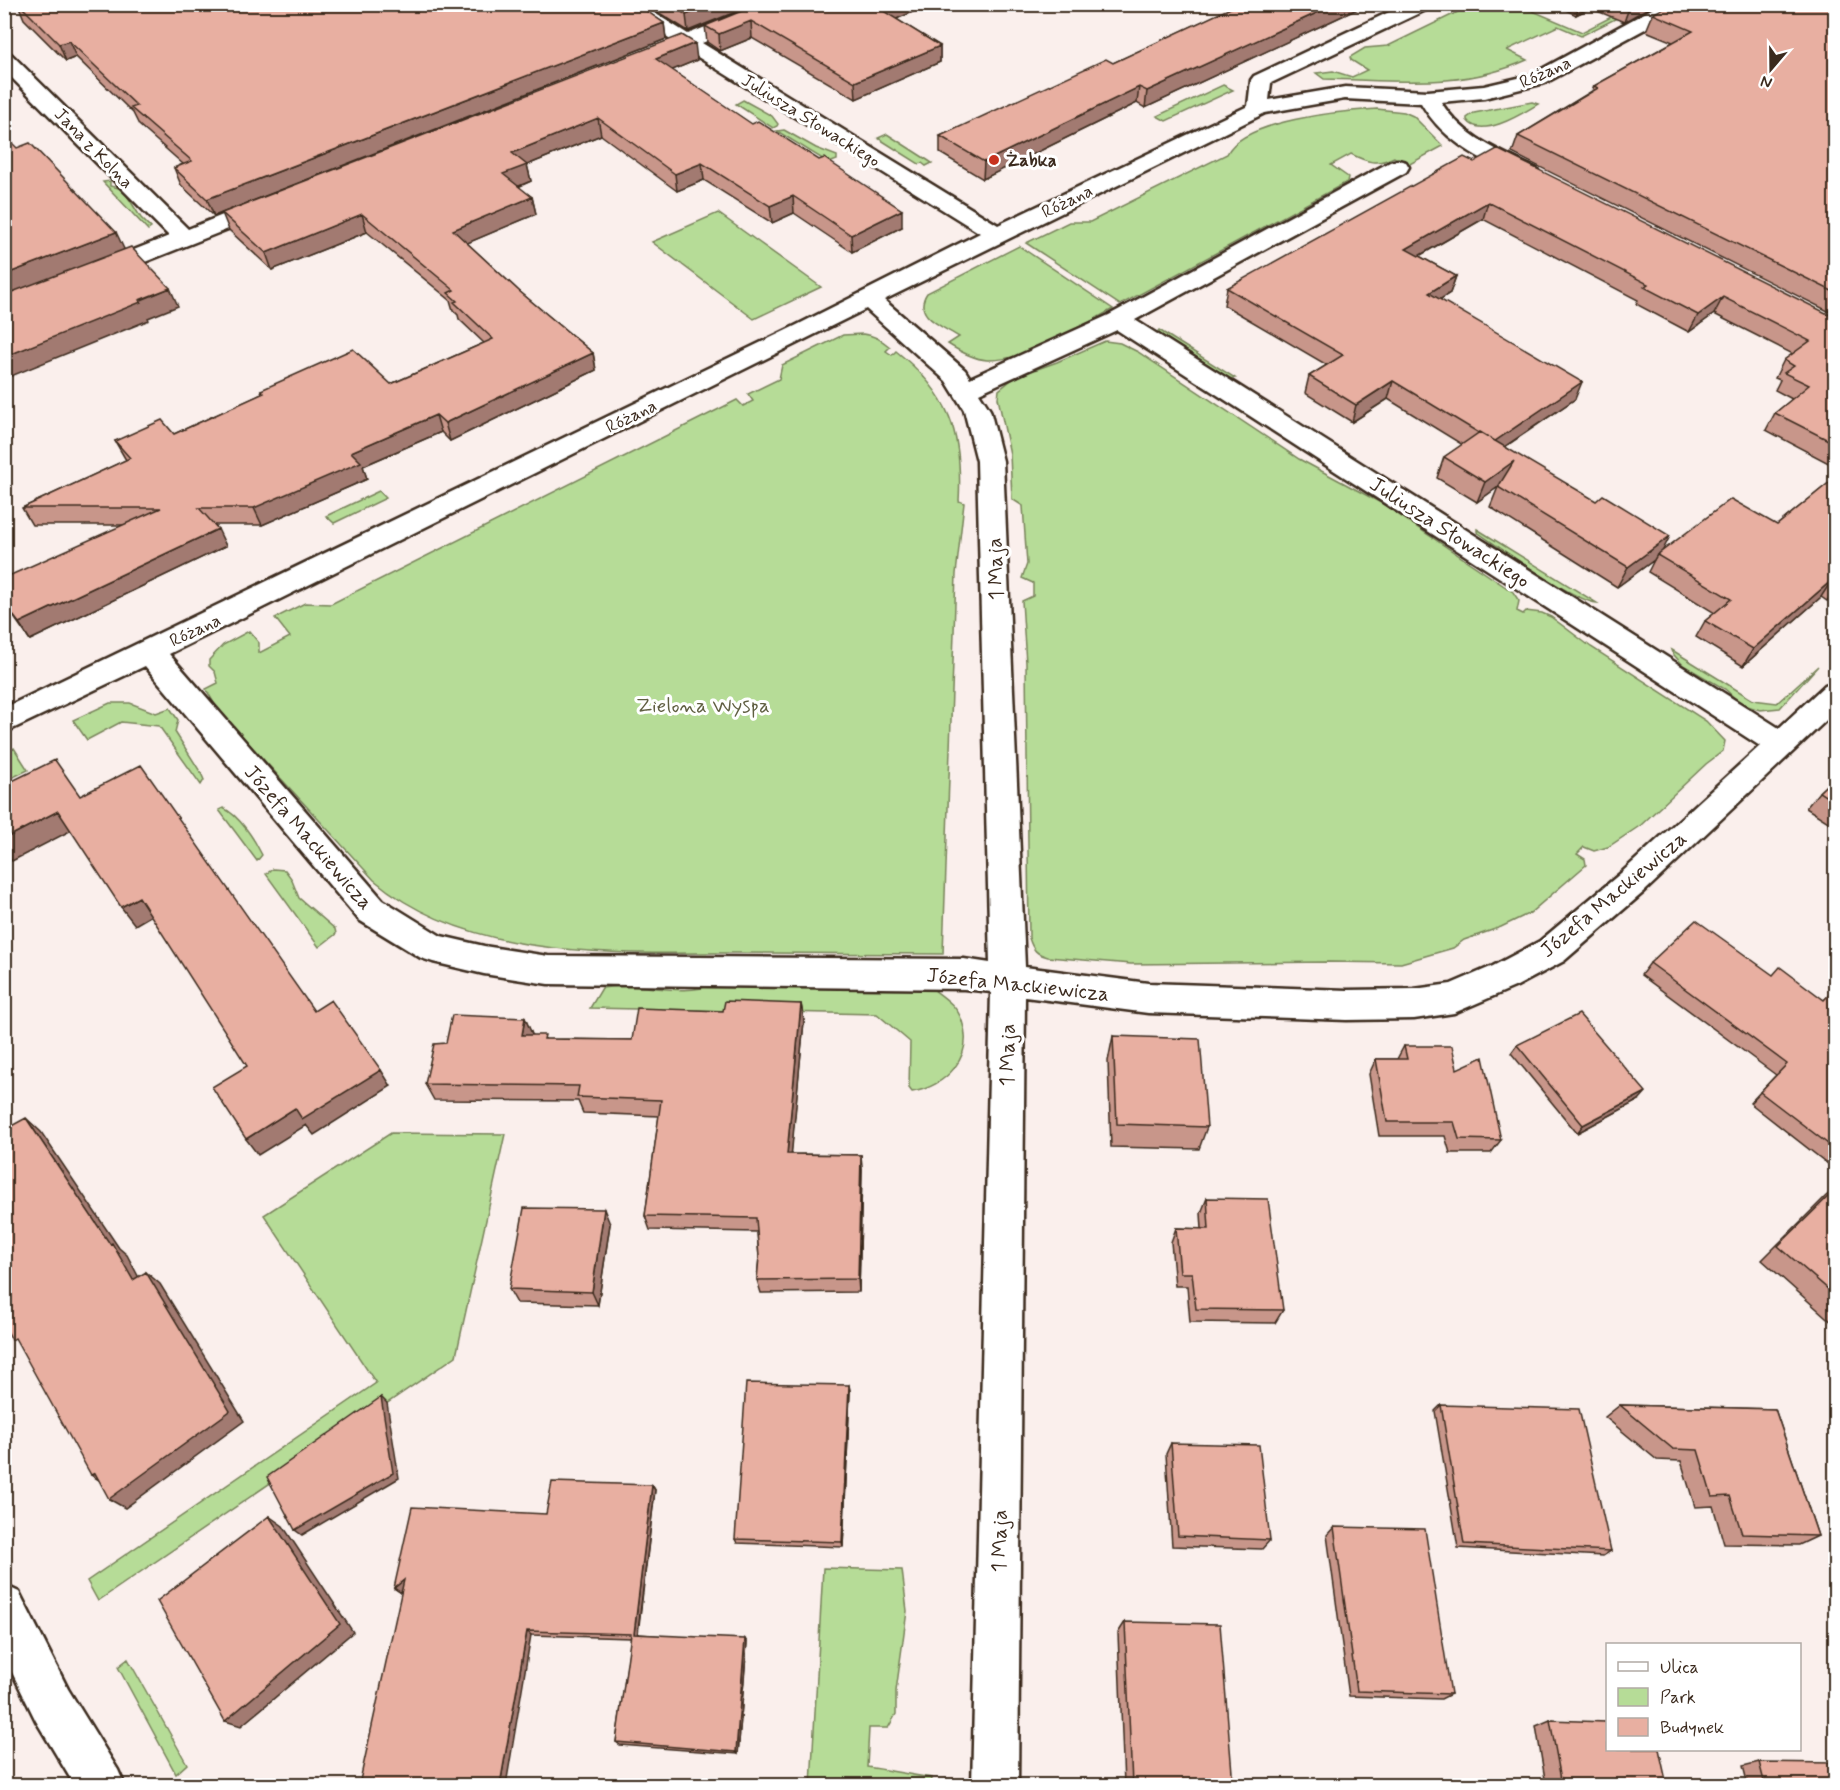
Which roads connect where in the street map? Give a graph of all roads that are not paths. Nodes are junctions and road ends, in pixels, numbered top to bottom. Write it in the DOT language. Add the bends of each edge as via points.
graph roads {
  1 [pos="626,4"];
  2 [pos="781,4"];
  3 [pos="1423,4"];
  4 [pos="1677,4"];
  5 [pos="686,43"];
  6 [pos="4,58"];
  7 [pos="635,62"];
  8 [pos="1428,97"];
  9 [pos="1258,109"];
  10 [pos="1398,167"];
  11 [pos="1549,184"];
  12 [pos="283,200"];
  13 [pos="997,234"];
  14 [pos="184,238"];
  15 [pos="78,280"];
  16 [pos="868,299"];
  17 [pos="1118,320"];
  18 [pos="964,390"];
  19 [pos="149,651"];
  20 [pos="1836,693"];
  21 [pos="4,722"];
  22 [pos="1781,744"];
  23 [pos="1008,980"];
  24 [pos="4,1607"];
  25 [pos="102,1785"];
  26 [pos="995,1785"];
  1 -- 5 [label="street, Juliusza Słowackiego"];
  2 -- 5 [label="street"];
  3 -- 9 [label="street" via="1262,80"];
  4 -- 8 [label="street, Różana" via="1538,79 1484,92"];
  5 -- 7 [label="street"];
  5 -- 13 [label="street, Juliusza Słowackiego"];
  6 -- 14 [label="street, Jana z Kolna"];
  8 -- 9 [label="street, Różana" via="1345,93"];
  8 -- 11 [label="street" via="1443,123 1460,138"];
  9 -- 13 [label="street, Różana"];
  10 -- 17 [label="street"];
  12 -- 14 [label="street"];
  13 -- 16 [label="street, Różana"];
  14 -- 15 [label="street"];
  16 -- 18 [label="street, 1 Maja" via="956,376"];
  16 -- 19 [label="street, Różana"];
  17 -- 18 [label="street"];
  17 -- 22 [label="street, Juliusza Słowackiego"];
  18 -- 23 [label="street, 1 Maja" via="977,410 990,461"];
  19 -- 21 [label="street, Różana"];
  19 -- 23 [label="street, Józefa Mackiewicza" via="371,910 433,948 548,970 964,974"];
  20 -- 22 [label="street, Józefa Mackiewicza"];
  22 -- 23 [label="street, Józefa Mackiewicza" via="1633,882 1552,951 1454,998 1414,1004 1347,1005 1148,998"];
  23 -- 26 [label="street, 1 Maja"];
  24 -- 25 [label="street" via="52,1705"];
}
